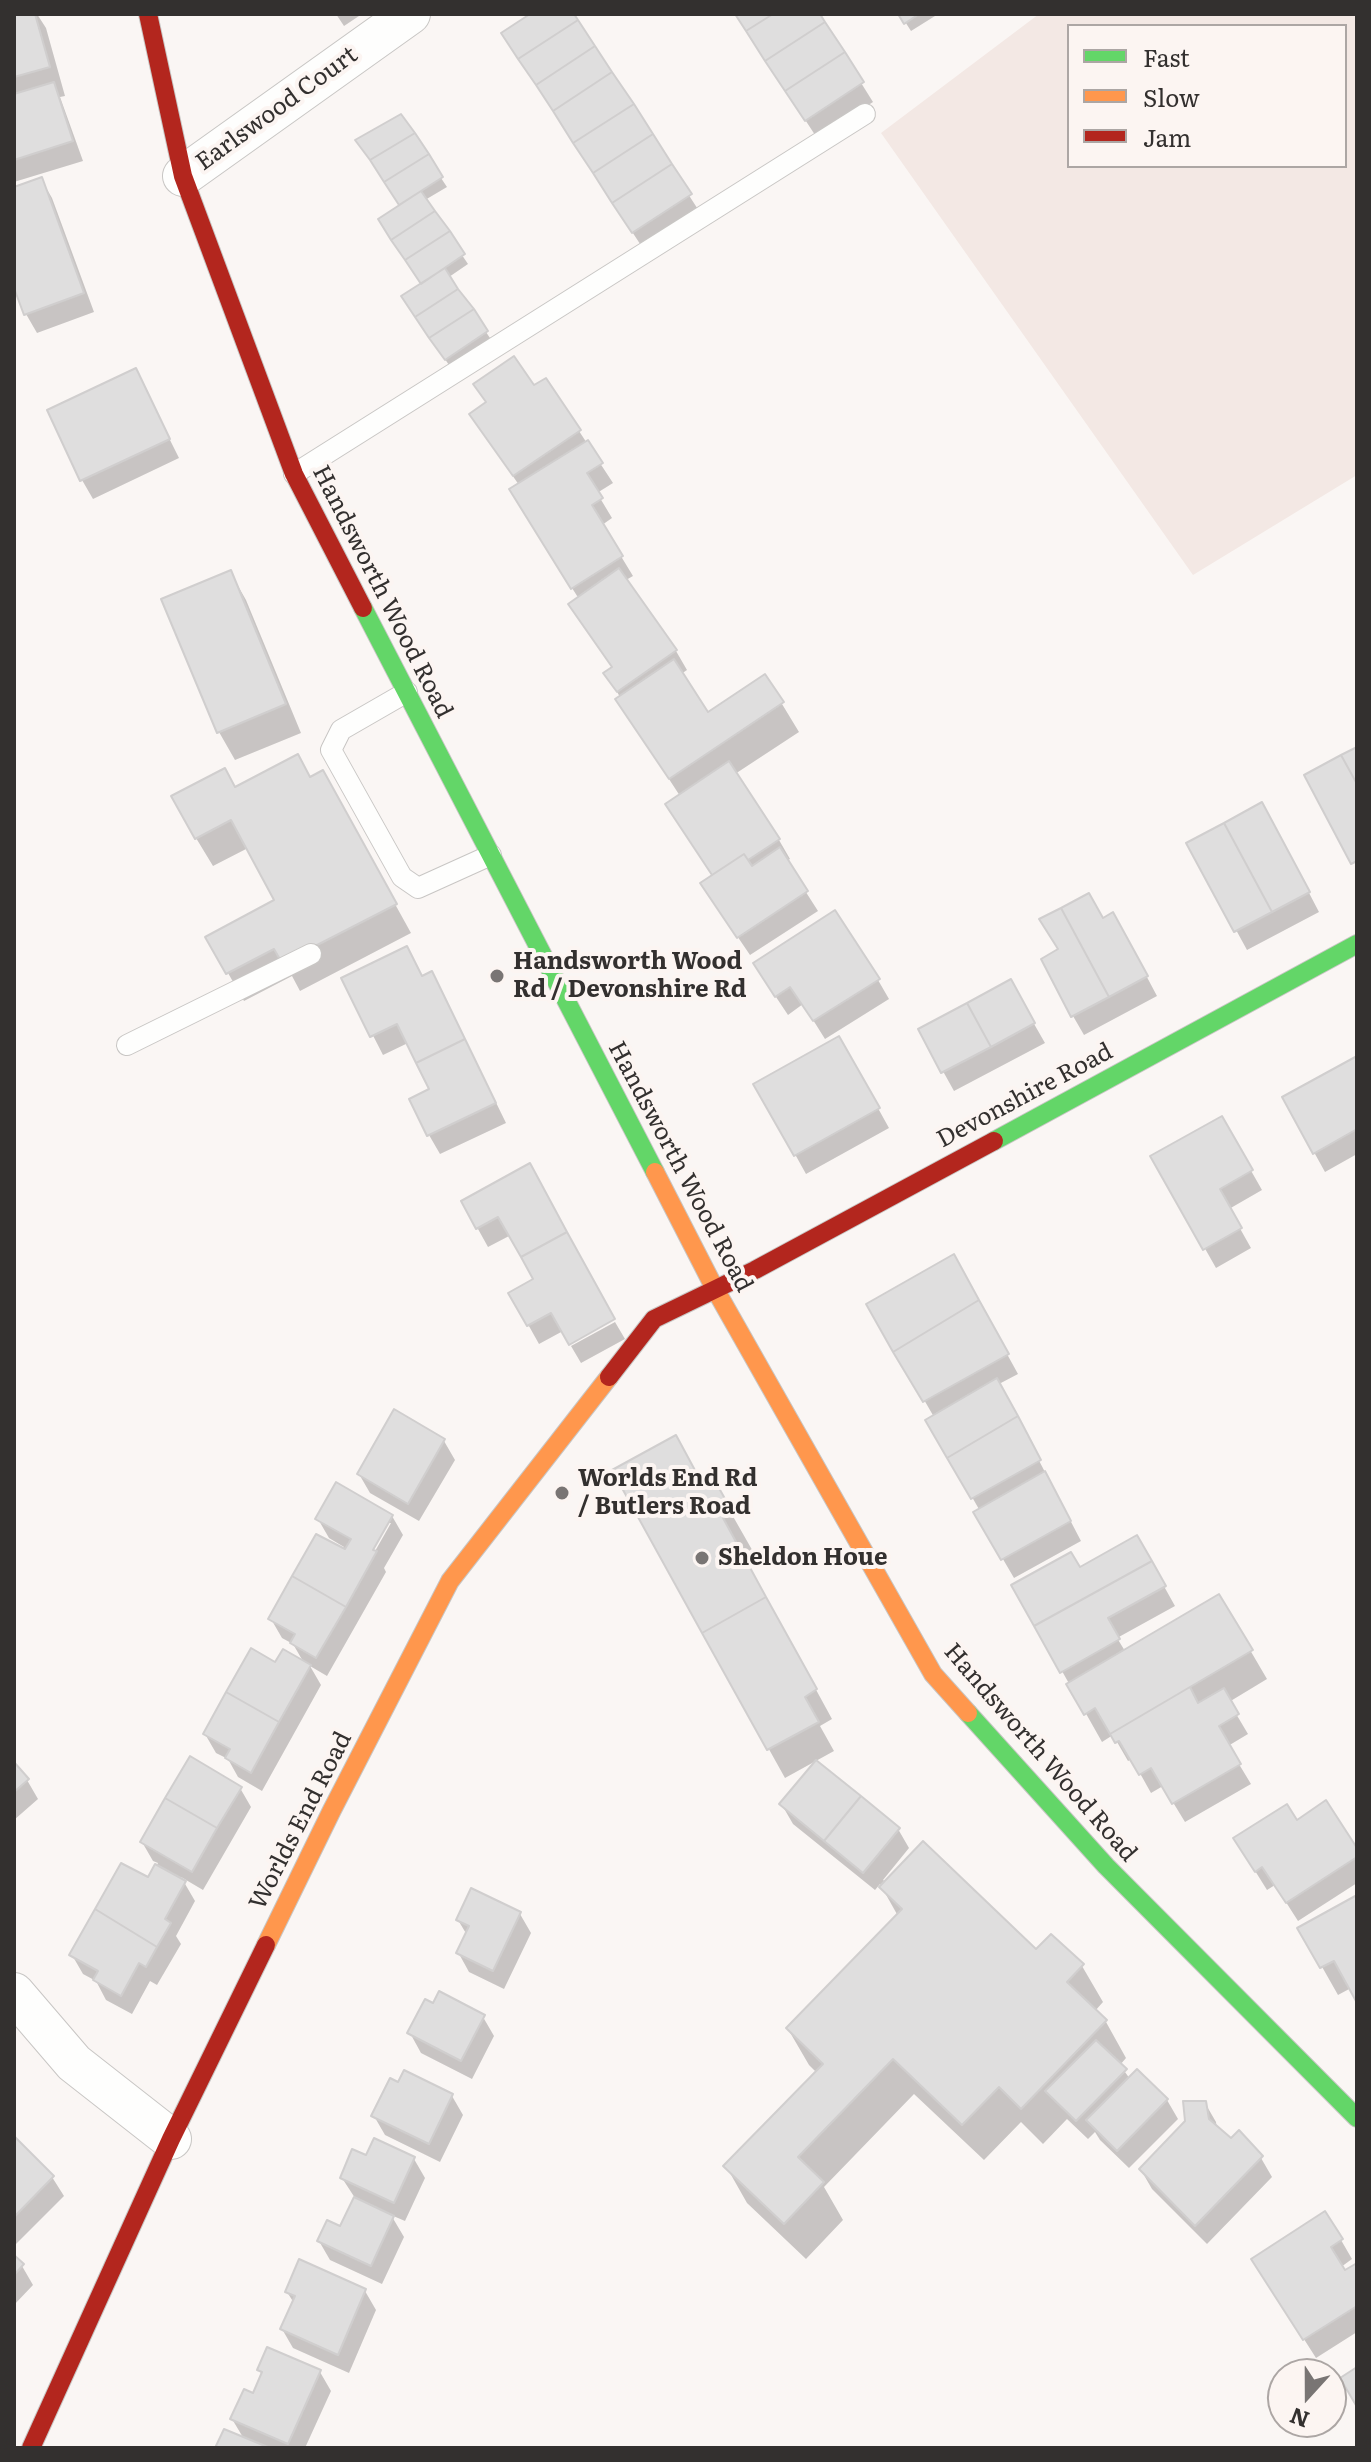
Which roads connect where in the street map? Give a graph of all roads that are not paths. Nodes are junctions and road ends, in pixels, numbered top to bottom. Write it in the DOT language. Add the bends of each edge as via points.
graph roads {
  1 [pos="148,14"];
  2 [pos="410,14"];
  3 [pos="865,114"];
  4 [pos="183,176"];
  5 [pos="294,474"];
  6 [pos="407,692"];
  7 [pos="491,855"];
  8 [pos="1357,944"];
  9 [pos="311,954"];
  10 [pos="127,1045"];
  11 [pos="715,1289"];
  12 [pos="14,1993"];
  13 [pos="1357,2118"];
  14 [pos="171,2139"];
  15 [pos="31,2448"];
  1 -- 4 [label="main road, Handsworth Wood Road"];
  2 -- 4 [label="street, Earlswood Court"];
  3 -- 5 [label="lane"];
  4 -- 5 [label="main road, Handsworth Wood Road"];
  5 -- 6 [label="main road, Handsworth Wood Road"];
  6 -- 7 [label="main road, Handsworth Wood Road"];
  6 -- 7 [label="lane" via="341,730 331,750 414,896"];
  7 -- 11 [label="main road, Handsworth Wood Road"];
  8 -- 11 [label="main road, Devonshire Road"];
  9 -- 10 [label="lane"];
  11 -- 13 [label="main road, Handsworth Wood Road" via="933,1674 1106,1866"];
  11 -- 14 [label="main road, Worlds End Road" via="654,1319 450,1581"];
  12 -- 14 [label="street" via="74,2063"];
  14 -- 15 [label="main road, Worlds End Road"];
}
